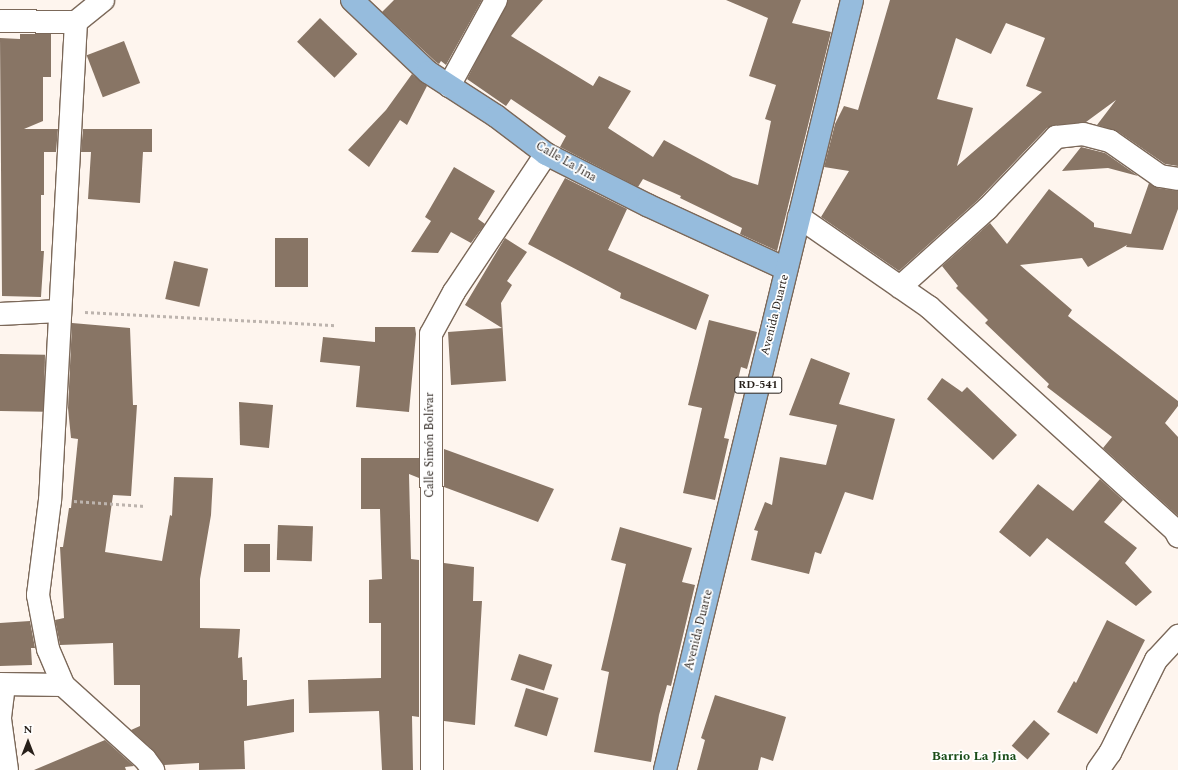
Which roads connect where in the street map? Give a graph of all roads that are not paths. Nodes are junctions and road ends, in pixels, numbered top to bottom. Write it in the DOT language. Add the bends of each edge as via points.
graph roads {
  1 [pos="104,0"];
  2 [pos="352,0"];
  3 [pos="496,0"];
  4 [pos="852,0"];
  5 [pos="0,20"];
  6 [pos="76,22"];
  7 [pos="449,86"];
  8 [pos="546,154"];
  9 [pos="1178,179"];
  10 [pos="799,217"];
  11 [pos="786,269"];
  12 [pos="900,287"];
  13 [pos="59,311"];
  14 [pos="0,314"];
  15 [pos="1178,536"];
  16 [pos="1178,636"];
  17 [pos="2,684"];
  18 [pos="63,685"];
  19 [pos="7,770"];
  20 [pos="153,770"];
  21 [pos="432,770"];
  22 [pos="665,770"];
  23 [pos="1098,770"];
  1 -- 6 [label="street"];
  2 -- 7 [label="main road, Calle La Jina" via="428,72"];
  3 -- 7 [label="street"];
  4 -- 10 [label="main road, Avenida Duarte / RD-541"];
  5 -- 6 [label="street"];
  6 -- 13 [label="street"];
  7 -- 8 [label="main road, Calle La Jina" via="496,116"];
  8 -- 11 [label="main road, Calle La Jina" via="647,205"];
  8 -- 21 [label="street, Calle Simón Bolívar" via="454,292 431,334"];
  9 -- 12 [label="street" via="1160,176 1110,141 1083,134 1056,136 987,209"];
  10 -- 11 [label="main road, Avenida Duarte / RD-541"];
  10 -- 12 [label="street"];
  11 -- 22 [label="main road, Avenida Duarte / RD-541"];
  12 -- 15 [label="street" via="929,307 1175,530"];
  13 -- 14 [label="street"];
  13 -- 18 [label="street" via="50,500 38,595 48,649"];
  16 -- 23 [label="street" via="1156,660 1110,753"];
  17 -- 18 [label="street"];
  17 -- 19 [label="street" via="0,719"];
  18 -- 20 [label="street" via="145,759"];
}
